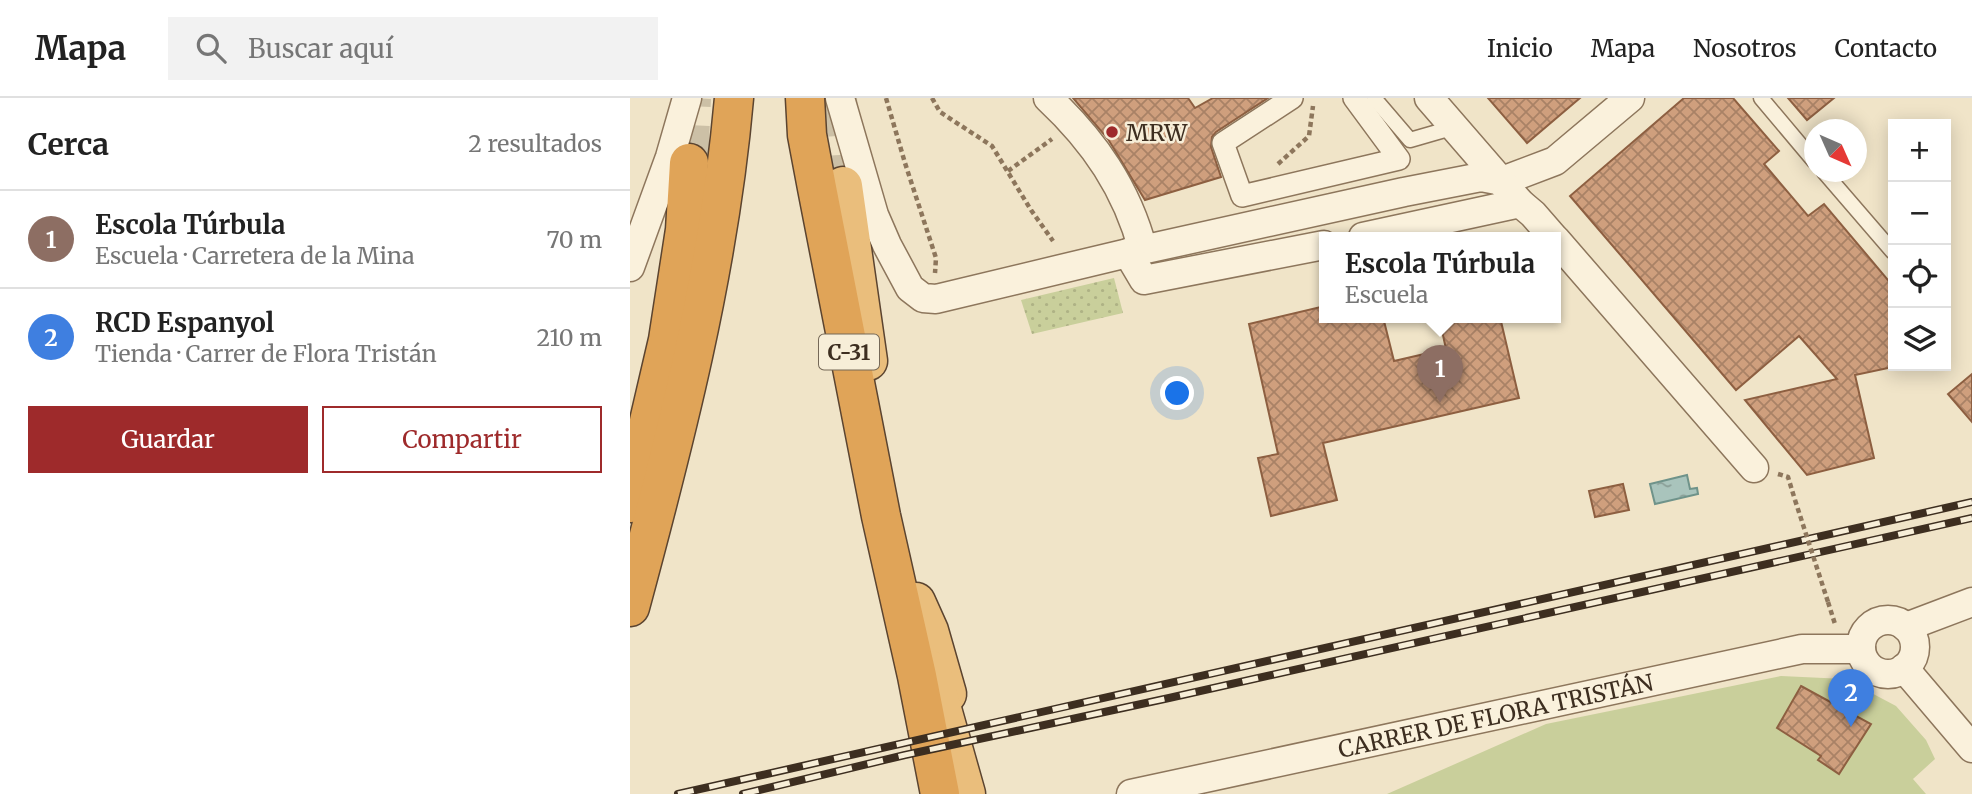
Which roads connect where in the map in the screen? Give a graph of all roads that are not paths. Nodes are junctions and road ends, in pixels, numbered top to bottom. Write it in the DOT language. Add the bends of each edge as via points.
graph roads {
  1 [pos="687,98"];
  2 [pos="734,98"];
  3 [pos="804,98"];
  4 [pos="840,98"];
  5 [pos="1048,98"];
  6 [pos="1292,98"];
  7 [pos="1353,98"];
  8 [pos="1374,98"];
  9 [pos="1429,98"];
  10 [pos="1630,98"];
  11 [pos="1761,98"];
  12 [pos="1455,127"];
  13 [pos="1804,148"];
  14 [pos="689,163"];
  15 [pos="1502,181"];
  16 [pos="1454,182"];
  17 [pos="1833,182"];
  18 [pos="843,186"];
  19 [pos="1520,203"];
  20 [pos="1479,212"];
  21 [pos="1386,232"];
  22 [pos="1549,232"];
  23 [pos="1319,246"];
  24 [pos="1561,246"];
  25 [pos="1888,246"];
  26 [pos="1135,251"];
  27 [pos="630,267"];
  28 [pos="1754,468"];
  29 [pos="641,511"];
  30 [pos="881,516"];
  31 [pos="907,556"];
  32 [pos="916,601"];
  33 [pos="1972,603"];
  34 [pos="630,607"];
  35 [pos="1906,627"];
  36 [pos="1861,649"];
  37 [pos="1904,668"];
  38 [pos="1972,748"];
  39 [pos="940,794"];
  40 [pos="966,794"];
  41 [pos="975,794"];
  42 [pos="1131,794"];
  1 -- 27 [label="street"];
  2 -- 29 [label="highway" via="702,319 668,462"];
  3 -- 30 [label="highway, C-31" via="807,135"];
  4 -- 26 [label="street" via="874,215 910,288 923,298 936,286"];
  5 -- 26 [label="street" via="1074,122 1118,183 1137,224"];
  6 -- 7 [label="street" via="1223,143 1242,196 1399,159"];
  8 -- 12 [label="lane" via="1410,140"];
  9 -- 12 [label="street"];
  10 -- 15 [label="street" via="1555,161"];
  11 -- 13 [label="lane"];
  12 -- 15 [label="street"];
  14 -- 29 [label="highway" via="685,230"];
  15 -- 16 [label="street" via="1480,177"];
  15 -- 19 [label="street"];
  16 -- 20 [label="street"];
  16 -- 26 [label="street"];
  17 -- 25 [label="lane"];
  18 -- 31 [label="highway" via="866,346"];
  19 -- 20 [label="street"];
  19 -- 22 [label="street"];
  20 -- 21 [label="street"];
  23 -- 26 [label="street" via="1144,280"];
  24 -- 28 [label="street"];
  29 -- 34 [label="highway"];
  30 -- 31 [label="highway"];
  30 -- 39 [label="highway, C-31"];
  31 -- 32 [label="highway"];
  32 -- 40 [label="highway"];
  32 -- 41 [label="highway" via="929,631"];
  33 -- 35 [label="street"];
  35 -- 36 [label="street" via="1889,621 1875,624 1864,634"];
  35 -- 37 [label="street" via="1914,646"];
  36 -- 37 [label="street" via="1866,663 1878,672 1890,674"];
  36 -- 42 [label="street, CARRER DE FLORA TRISTÁN" via="1802,649"];
  37 -- 38 [label="street"];
}
